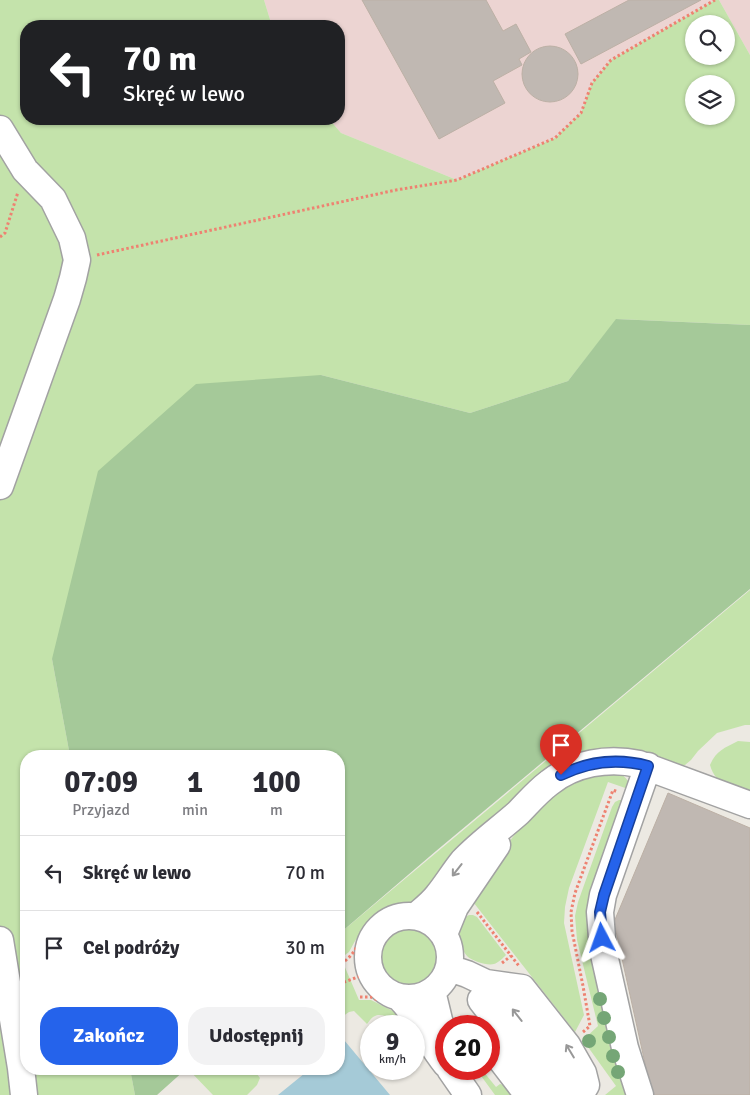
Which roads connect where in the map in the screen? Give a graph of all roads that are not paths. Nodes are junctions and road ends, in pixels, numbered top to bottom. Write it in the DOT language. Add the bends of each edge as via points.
graph roads {
  1 [pos="0,129"];
  2 [pos="0,486"];
  3 [pos="648,766"];
  4 [pos="750,805"];
  5 [pos="518,813"];
  6 [pos="410,911"];
  7 [pos="444,934"];
  8 [pos="0,940"];
  9 [pos="449,968"];
  10 [pos="489,982"];
  11 [pos="432,991"];
  12 [pos="400,997"];
  13 [pos="438,1015"];
  14 [pos="482,1015"];
  15 [pos="435,1048"];
  16 [pos="20,1057"];
  17 [pos="500,1058"];
  18 [pos="23,1075"];
  19 [pos="24,1095"];
  20 [pos="528,1095"];
  21 [pos="556,1095"];
  22 [pos="580,1095"];
  23 [pos="640,1095"];
  1 -- 2 [label="street" via="25,170 53,199 72,238 77,260 67,299"];
  3 -- 4 [label="street"];
  3 -- 5 [label="street" via="613,761 573,768 549,783"];
  3 -- 23 [label="street" via="600,912 603,950 625,1048"];
  5 -- 6 [label="street, one-way" via="478,846 438,896"];
  5 -- 7 [label="street" via="455,907"];
  6 -- 7 [label="street" via="431,922"];
  6 -- 12 [label="street" via="383,925 369,949 371,972 380,986"];
  7 -- 9 [label="street" via="450,950"];
  8 -- 16 [label="street"];
  9 -- 10 [label="street"];
  9 -- 11 [label="street" via="443,981"];
  10 -- 14 [label="street"];
  10 -- 21 [label="street"];
  22 -- 10 [label="street, one-way"];
  11 -- 12 [label="street" via="416,998"];
  11 -- 13 [label="street"];
  12 -- 15 [label="street" via="417,1017"];
  17 -- 20 [label="street"];
  18 -- 19 [label="street"];
}
